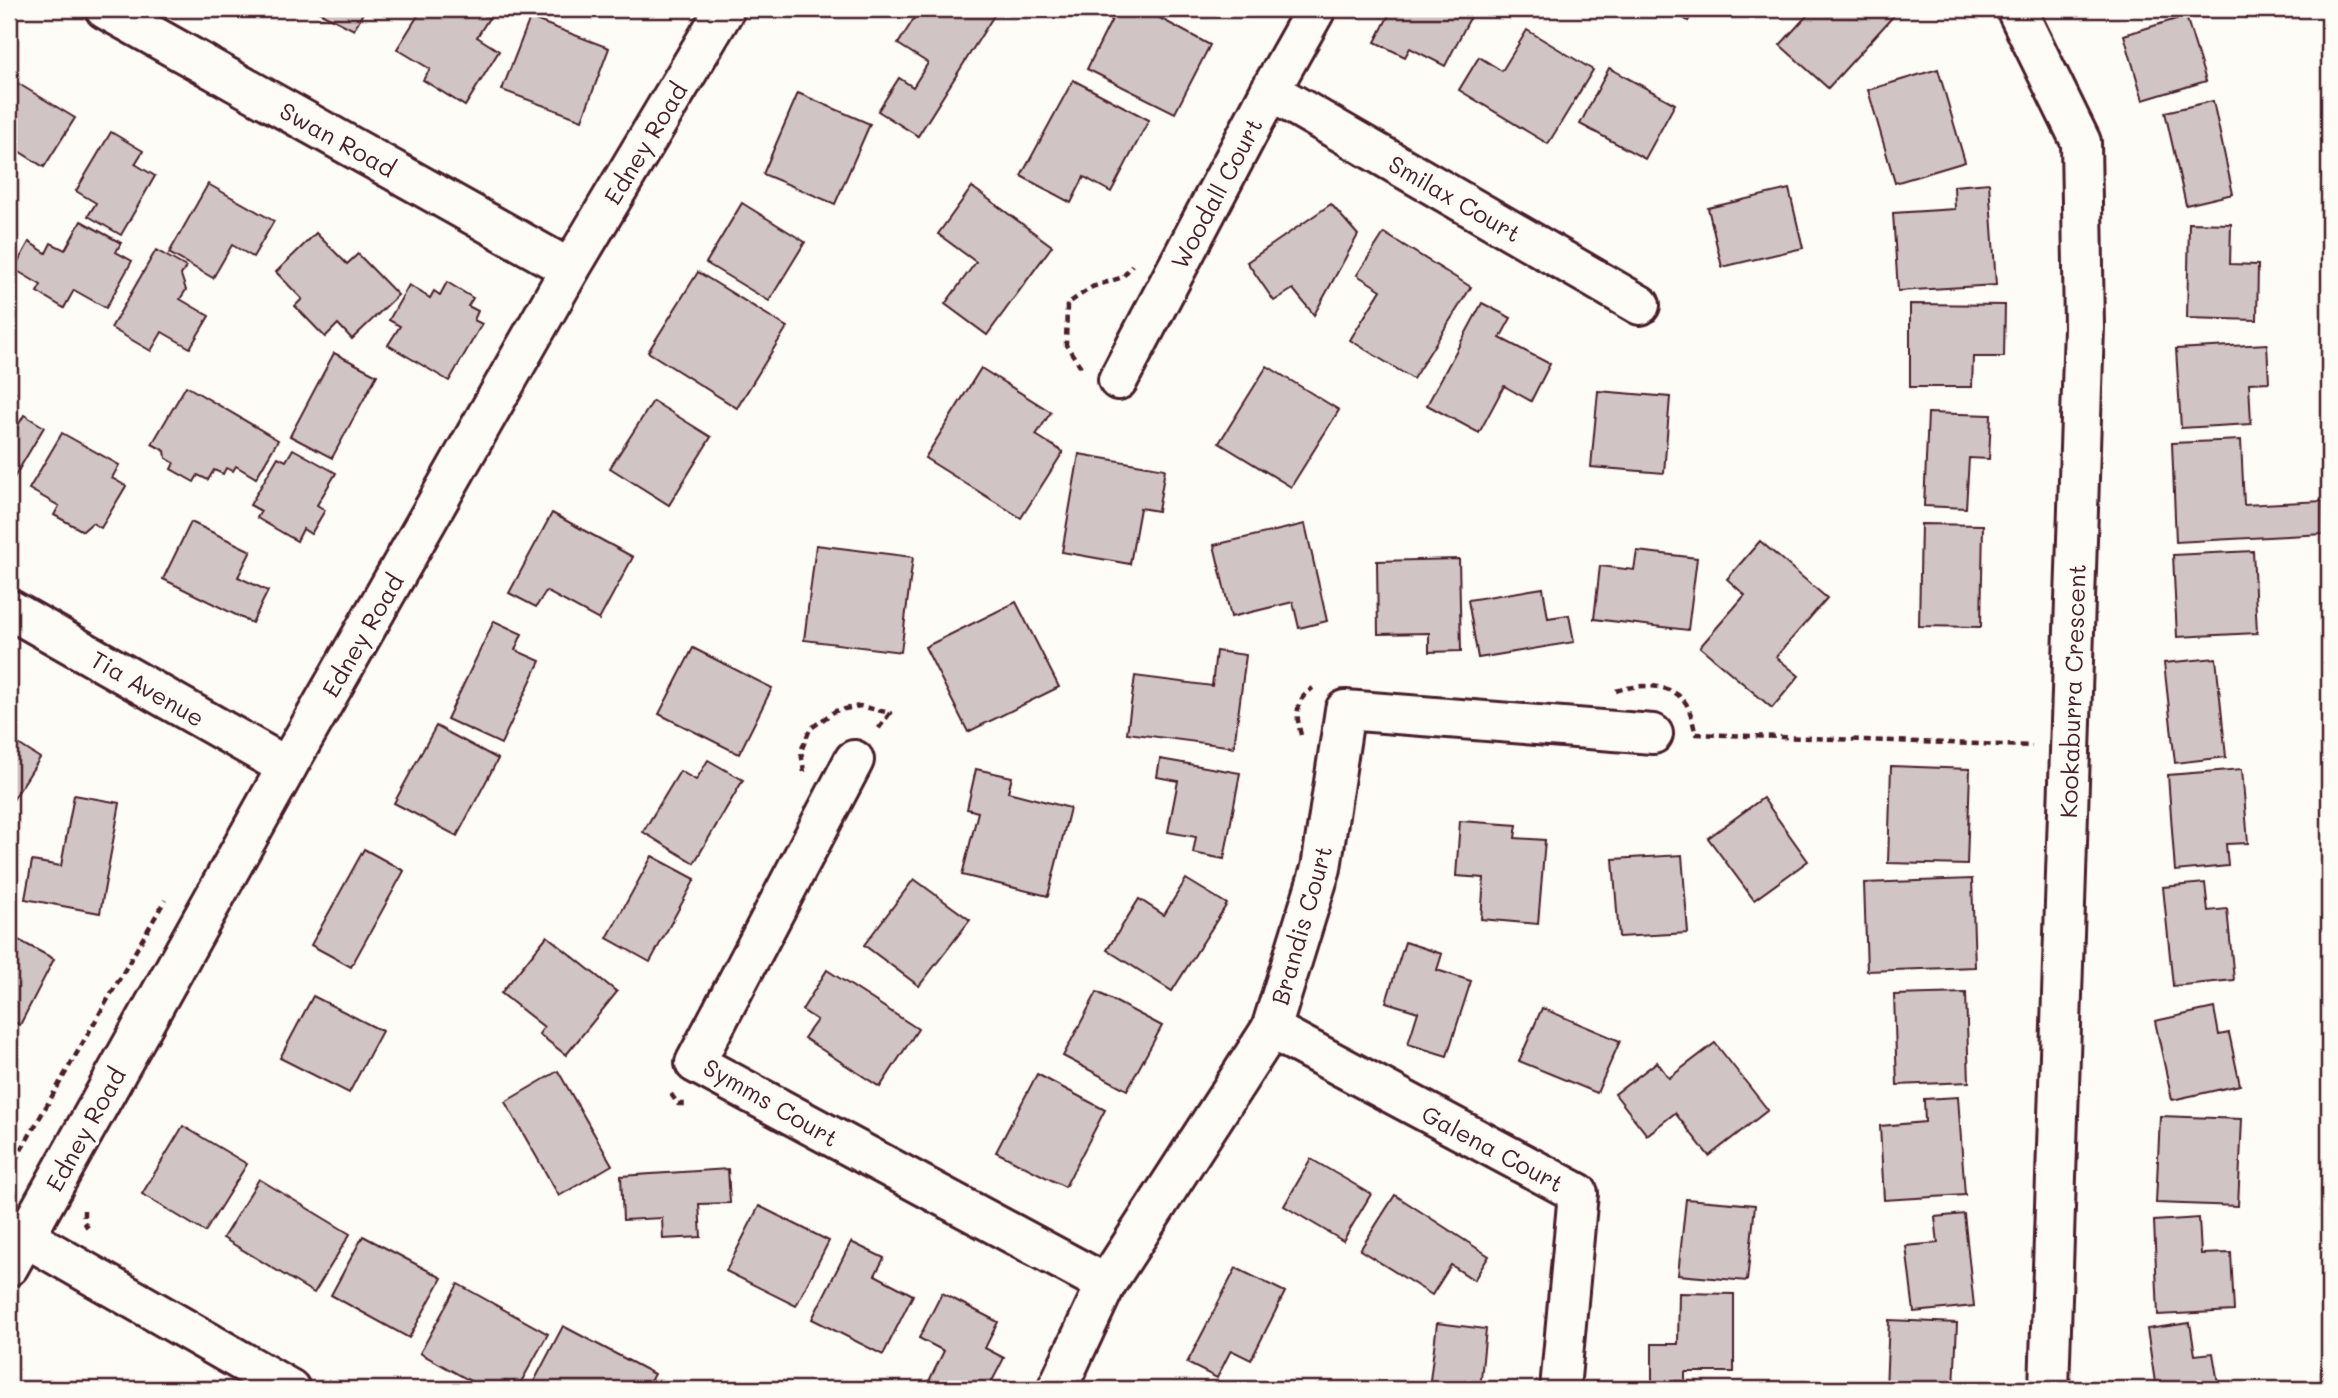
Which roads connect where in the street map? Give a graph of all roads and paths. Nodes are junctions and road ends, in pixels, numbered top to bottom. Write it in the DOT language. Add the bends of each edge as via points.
graph roads {
  1 [pos="105,9"];
  2 [pos="725,9"];
  3 [pos="1316,9"];
  4 [pos="2016,9"];
  5 [pos="1270,90"];
  6 [pos="570,269"];
  7 [pos="1640,305"];
  8 [pos="1118,380"];
  9 [pos="9,609"];
  10 [pos="1320,684"];
  11 [pos="1605,694"];
  12 [pos="1653,734"];
  13 [pos="1301,737"];
  14 [pos="2070,748"];
  15 [pos="854,760"];
  16 [pos="287,767"];
  17 [pos="804,775"];
  18 [pos="1271,1029"];
  19 [pos="667,1090"];
  20 [pos="691,1104"];
  21 [pos="35,1125"];
  22 [pos="76,1146"];
  23 [pos="84,1203"];
  24 [pos="94,1238"];
  25 [pos="17,1251"];
  26 [pos="1106,1284"];
  27 [pos="304,1382"];
  28 [pos="341,1389"];
  29 [pos="1057,1389"];
  30 [pos="1560,1389"];
  31 [pos="2049,1389"];
  1 -- 6 [label="street, Swan Road"];
  2 -- 6 [label="street, Edney Road"];
  3 -- 5 [label="street, Woodall Court"];
  4 -- 14 [label="street, Kookaburra Crescent" via="2081,142 2084,327"];
  5 -- 7 [label="street, Smilax Court"];
  5 -- 8 [label="street, Woodall Court"];
  6 -- 16 [label="street, Edney Road"];
  9 -- 16 [label="street, Tia Avenue"];
  10 -- 13 [label="path" via="1303,695 1296,715"];
  11 -- 14 [label="path" via="1631,686 1671,689 1687,704 1696,734"];
  12 -- 18 [label="street, Brandis Court" via="1345,710 1321,868"];
  14 -- 31 [label="street, Kookaburra Crescent"];
  15 -- 17 [label="path" via="890,713 860,706 835,711 810,729 802,751"];
  15 -- 26 [label="street, Symms Court" via="695,1063"];
  16 -- 22 [label="street, Edney Road"];
  18 -- 26 [label="street, Brandis Court"];
  18 -- 30 [label="street, Galena Court" via="1578,1193"];
  19 -- 20 [label="path" via="678,1104"];
  21 -- 22 [label="path"];
  22 -- 25 [label="street, Edney Road"];
  23 -- 24 [label="path" via="84,1222"];
  25 -- 27 [label="street"];
  26 -- 29 [label="street, Brandis Court"];
  27 -- 28 [label="path"];
}
